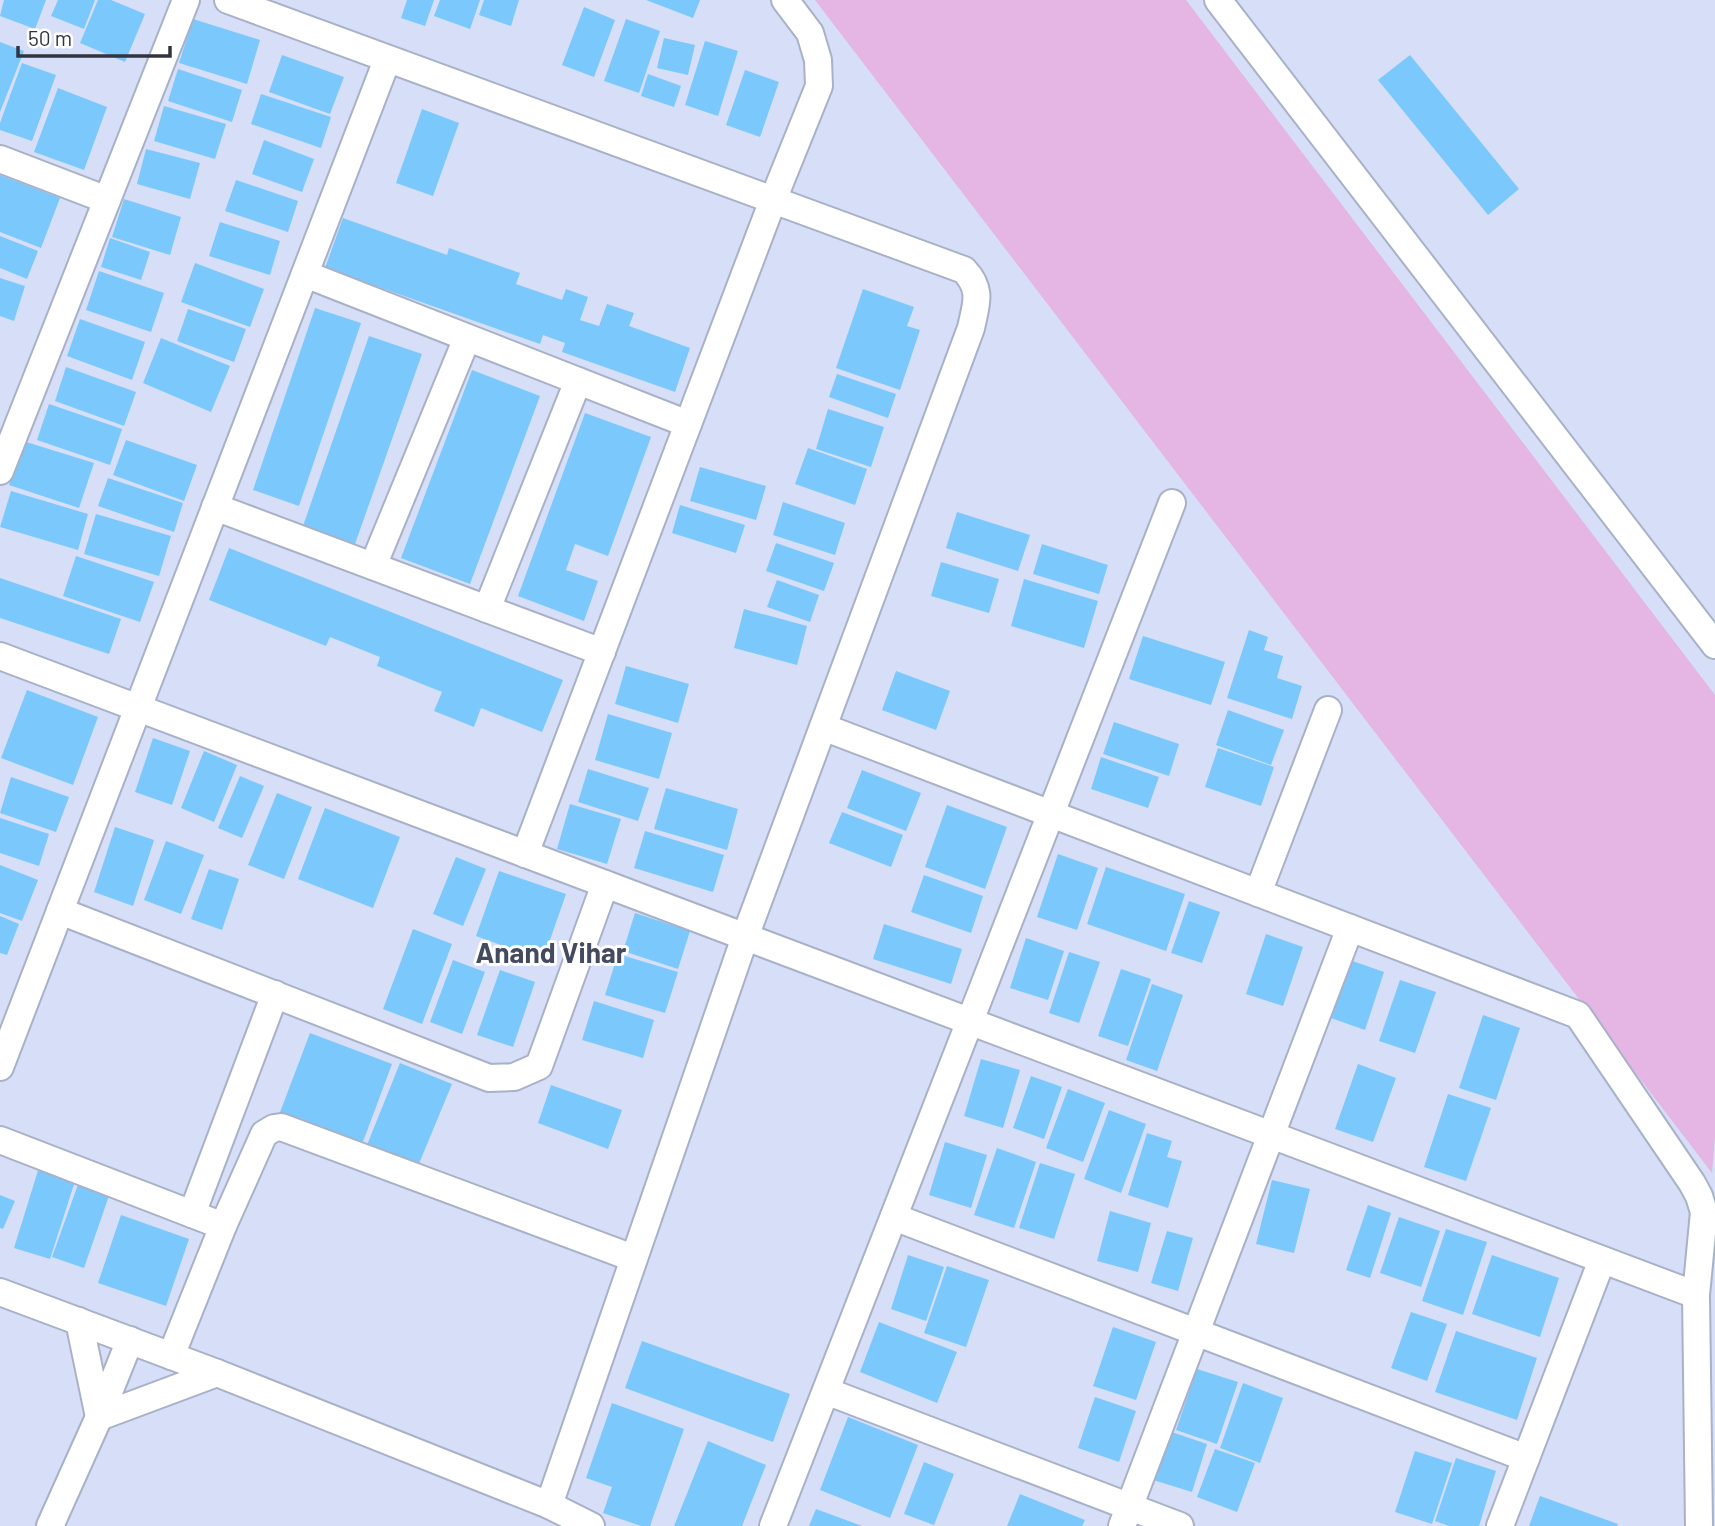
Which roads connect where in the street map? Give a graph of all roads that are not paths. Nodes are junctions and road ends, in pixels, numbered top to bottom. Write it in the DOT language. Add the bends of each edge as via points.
graph roads {
  1 [pos="186,0"];
  2 [pos="228,0"];
  3 [pos="785,0"];
  4 [pos="1218,0"];
  5 [pos="387,60"];
  6 [pos="0,159"];
  7 [pos="107,200"];
  8 [pos="773,200"];
  9 [pos="305,274"];
  10 [pos="467,338"];
  11 [pos="578,382"];
  12 [pos="688,424"];
  13 [pos="0,471"];
  14 [pos="1172,503"];
  15 [pos="215,507"];
  16 [pos="373,566"];
  17 [pos="487,609"];
  18 [pos="1715,645"];
  19 [pos="602,652"];
  20 [pos="0,656"];
  21 [pos="138,708"];
  22 [pos="1328,710"];
  23 [pos="823,727"];
  24 [pos="1050,814"];
  25 [pos="525,854"];
  26 [pos="605,884"];
  27 [pos="1258,893"];
  28 [pos="60,911"];
  29 [pos="1350,928"];
  30 [pos="745,937"];
  31 [pos="275,995"];
  32 [pos="970,1022"];
  33 [pos="0,1067"];
  34 [pos="1271,1135"];
  35 [pos="0,1140"];
  36 [pos="192,1214"];
  37 [pos="894,1217"];
  38 [pos="223,1226"];
  39 [pos="632,1258"];
  40 [pos="1602,1259"];
  41 [pos="0,1292"];
  42 [pos="1696,1295"];
  43 [pos="79,1321"];
  44 [pos="1196,1332"];
  45 [pos="130,1340"];
  46 [pos="171,1356"];
  47 [pos="218,1373"];
  48 [pos="826,1391"];
  49 [pos="99,1417"];
  50 [pos="1526,1458"];
  51 [pos="549,1505"];
  52 [pos="1125,1516"];
  53 [pos="52,1521"];
  54 [pos="591,1526"];
  55 [pos="773,1526"];
  56 [pos="1180,1526"];
  57 [pos="1500,1526"];
  58 [pos="1699,1526"];
  1 -- 7 [label="street"];
  2 -- 5 [label="street"];
  3 -- 8 [label="street" via="810,33 819,86"];
  4 -- 18 [label="street"];
  5 -- 8 [label="street"];
  5 -- 9 [label="street"];
  6 -- 7 [label="street"];
  7 -- 13 [label="street"];
  8 -- 12 [label="street"];
  8 -- 23 [label="street" via="964,270 978,292 971,328"];
  9 -- 10 [label="street"];
  9 -- 15 [label="street"];
  10 -- 11 [label="street"];
  10 -- 16 [label="street"];
  11 -- 12 [label="street"];
  11 -- 17 [label="street"];
  12 -- 19 [label="street"];
  14 -- 24 [label="street"];
  15 -- 16 [label="street"];
  15 -- 21 [label="street"];
  16 -- 17 [label="street"];
  17 -- 19 [label="street"];
  19 -- 25 [label="street"];
  20 -- 21 [label="street"];
  21 -- 25 [label="street"];
  21 -- 28 [label="street"];
  22 -- 27 [label="street"];
  23 -- 24 [label="street"];
  23 -- 30 [label="street"];
  24 -- 27 [label="street"];
  24 -- 32 [label="street"];
  25 -- 26 [label="street"];
  26 -- 30 [label="street"];
  26 -- 31 [label="street" via="539,1066 514,1077 489,1078"];
  27 -- 29 [label="street"];
  28 -- 31 [label="street"];
  28 -- 33 [label="street"];
  29 -- 34 [label="street"];
  29 -- 42 [label="street" via="1578,1015 1699,1196 1704,1212"];
  30 -- 32 [label="street"];
  30 -- 39 [label="street"];
  31 -- 36 [label="street"];
  32 -- 34 [label="street"];
  32 -- 37 [label="street"];
  34 -- 40 [label="street"];
  34 -- 44 [label="street"];
  35 -- 36 [label="street"];
  36 -- 38 [label="street"];
  37 -- 44 [label="street"];
  37 -- 48 [label="street"];
  38 -- 39 [label="street" via="264,1134 281,1127"];
  38 -- 46 [label="street"];
  39 -- 51 [label="street"];
  40 -- 42 [label="street"];
  40 -- 50 [label="street"];
  41 -- 43 [label="street"];
  42 -- 58 [label="street"];
  43 -- 45 [label="street"];
  43 -- 49 [label="street"];
  44 -- 50 [label="street"];
  44 -- 52 [label="street"];
  45 -- 46 [label="street"];
  45 -- 49 [label="street"];
  46 -- 47 [label="street"];
  47 -- 49 [label="street"];
  47 -- 51 [label="street"];
  48 -- 52 [label="street"];
  48 -- 55 [label="street"];
  49 -- 53 [label="street"];
  50 -- 57 [label="street"];
  51 -- 54 [label="street"];
  52 -- 56 [label="street"];
}
